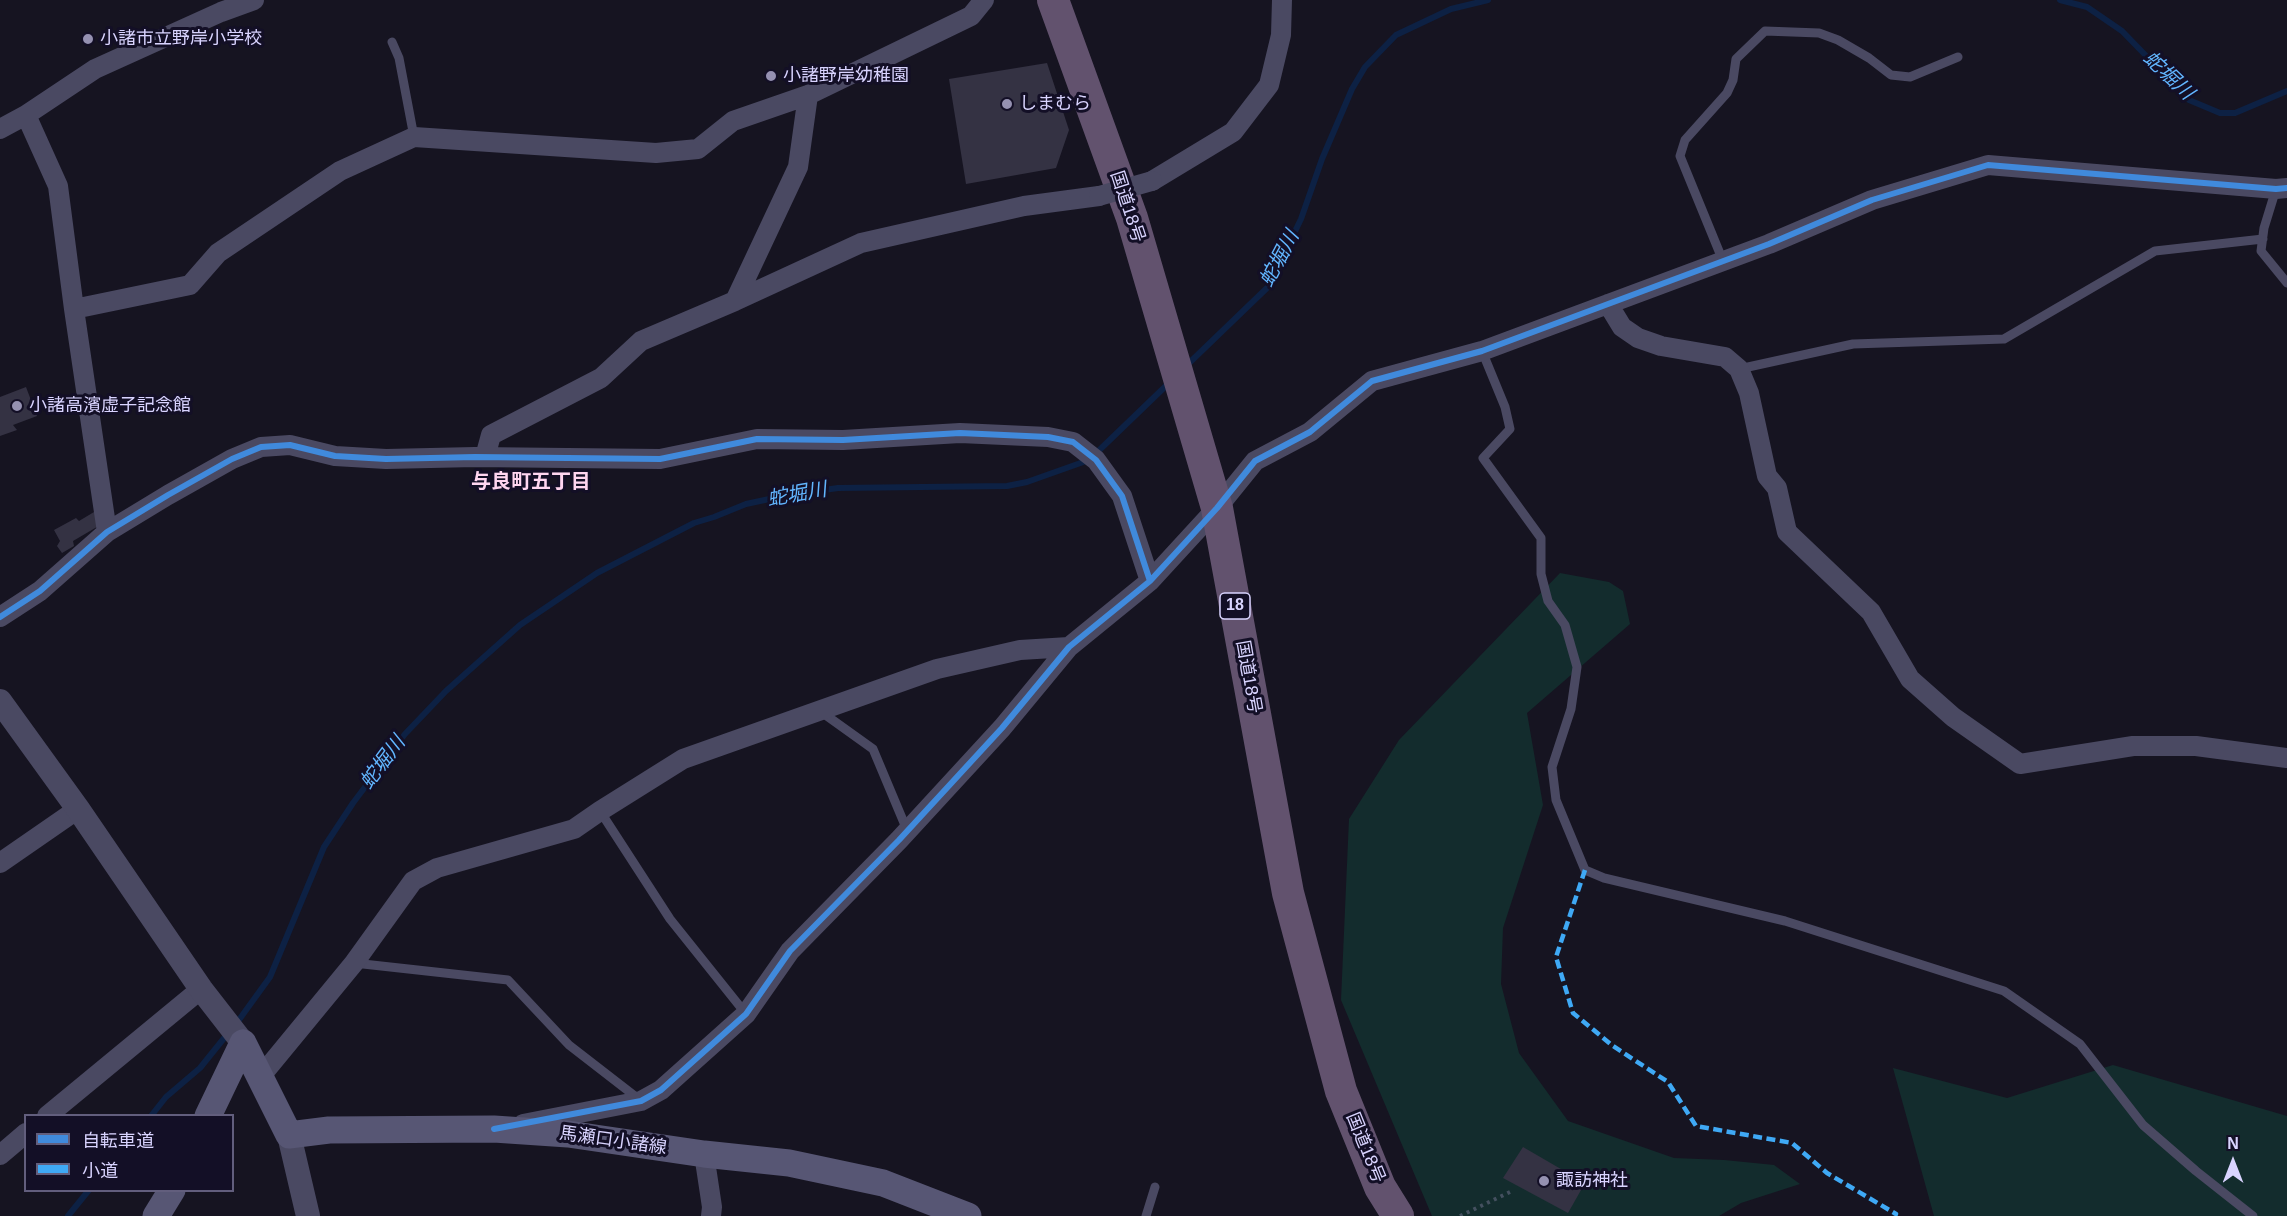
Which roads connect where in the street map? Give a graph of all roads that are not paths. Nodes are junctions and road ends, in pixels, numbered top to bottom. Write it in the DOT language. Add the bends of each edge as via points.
graph roads {
  1 [pos="254,0"];
  2 [pos="984,0"];
  3 [pos="1053,0"];
  4 [pos="1282,0"];
  5 [pos="392,42"];
  6 [pos="1958,57"];
  7 [pos="808,95"];
  8 [pos="26,116"];
  9 [pos="0,129"];
  10 [pos="414,137"];
  11 [pos="2282,189"];
  12 [pos="2263,239"];
  13 [pos="1724,261"];
  14 [pos="2287,283"];
  15 [pos="735,301"];
  16 [pos="1608,303"];
  17 [pos="74,309"];
  18 [pos="1482,351"];
  19 [pos="1740,369"];
  20 [pos="485,457"];
  21 [pos="1217,508"];
  22 [pos="107,532"];
  23 [pos="1150,581"];
  24 [pos="0,617"];
  25 [pos="1069,647"];
  26 [pos="0,701"];
  27 [pos="820,711"];
  28 [pos="2287,758"];
  29 [pos="78,809"];
  30 [pos="600,811"];
  31 [pos="907,831"];
  32 [pos="0,863"];
  33 [pos="354,963"];
  34 [pos="201,989"];
  35 [pos="746,1014"];
  36 [pos="243,1043"];
  37 [pos="261,1076"];
  38 [pos="641,1101"];
  39 [pos="49,1114"];
  40 [pos="209,1114"];
  41 [pos="494,1129"];
  42 [pos="24,1135"];
  43 [pos="289,1135"];
  44 [pos="704,1154"];
  45 [pos="0,1155"];
  46 [pos="1155,1187"];
  47 [pos="171,1192"];
  48 [pos="960,1214"];
  49 [pos="156,1216"];
  50 [pos="309,1216"];
  51 [pos="711,1216"];
  52 [pos="1146,1216"];
  53 [pos="1398,1216"];
  54 [pos="2253,1216"];
  1 -- 8 [label="street" via="95,69"];
  2 -- 7 [label="street" via="971,16"];
  3 -- 21 [label="highway, 国道18号 / 18" via="1132,218"];
  4 -- 15 [label="street, bridge" via="1281,35 1269,85 1233,132 1152,181 1099,196 1023,206 861,243"];
  5 -- 10 [label="lane" via="399,58"];
  6 -- 13 [label="lane" via="1910,77 1891,75 1869,58 1819,33 1765,31 1736,59 1727,93 1685,140 1680,156"];
  7 -- 10 [label="street" via="733,121 698,149 656,153"];
  7 -- 15 [label="street" via="798,166"];
  8 -- 9 [label="street"];
  8 -- 17 [label="street" via="58,186"];
  10 -- 17 [label="street" via="340,171 218,253 190,285"];
  11 -- 12 [label="lane"];
  11 -- 13 [label="street" via="1988,165 1872,200"];
  12 -- 14 [label="lane" via="2261,251"];
  12 -- 19 [label="lane" via="2155,252 2004,339 1853,344"];
  13 -- 16 [label="street"];
  15 -- 20 [label="street" via="641,341 601,378 491,435"];
  16 -- 18 [label="street"];
  16 -- 19 [label="street" via="1622,327 1638,338 1725,357"];
  17 -- 22 [label="street"];
  18 -- 21 [label="street" via="1372,381 1310,432 1255,461"];
  18 -- 54 [label="lane" via="1505,406 1510,429 1483,458 1541,538 1541,574 1548,601 1565,625 1577,667 1571,708 1552,767 1556,800 1585,870 1604,878 1785,921 2004,991 2080,1044 2143,1125"];
  19 -- 28 [label="street" via="1767,476 1776,488 1787,532 1871,612 1910,679 1953,717 2020,764 2133,746 2196,746"];
  20 -- 22 [label="street" via="386,459 335,456 290,445 261,447 211,470"];
  20 -- 23 [label="street" via="660,459 757,439 843,440 960,433 1048,436 1073,442 1096,460 1122,496"];
  21 -- 23 [label="street"];
  21 -- 53 [label="highway, 国道18号 / 18" via="1288,893 1341,1091 1380,1187"];
  22 -- 24 [label="street" via="39,591"];
  23 -- 25 [label="street"];
  25 -- 27 [label="street" via="1020,650 938,669"];
  25 -- 31 [label="street" via="1002,728"];
  26 -- 29 [label="street"];
  27 -- 30 [label="street" via="683,759"];
  27 -- 31 [label="lane" via="873,749"];
  29 -- 32 [label="street"];
  29 -- 34 [label="street"];
  30 -- 33 [label="street" via="574,829 437,868 413,881"];
  30 -- 35 [label="lane" via="670,919"];
  31 -- 35 [label="street" via="790,951"];
  33 -- 37 [label="street"];
  33 -- 38 [label="lane" via="508,980 570,1045"];
  34 -- 36 [label="street"];
  34 -- 39 [label="street"];
  35 -- 38 [label="street" via="661,1090"];
  36 -- 37 [label="main road"];
  36 -- 40 [label="main road"];
  37 -- 43 [label="main road"];
  38 -- 41 [label="street"];
  41 -- 43 [label="main road, 馬瀬口小諸線" via="329,1130"];
  41 -- 44 [label="main road, 馬瀬口小諸線" via="568,1134"];
  42 -- 45 [label="street"];
  43 -- 50 [label="street"];
  44 -- 48 [label="main road, 馬瀬口小諸線" via="789,1163 883,1183"];
  44 -- 51 [label="street"];
  46 -- 52 [label="lane"];
  47 -- 49 [label="main road"];
}
